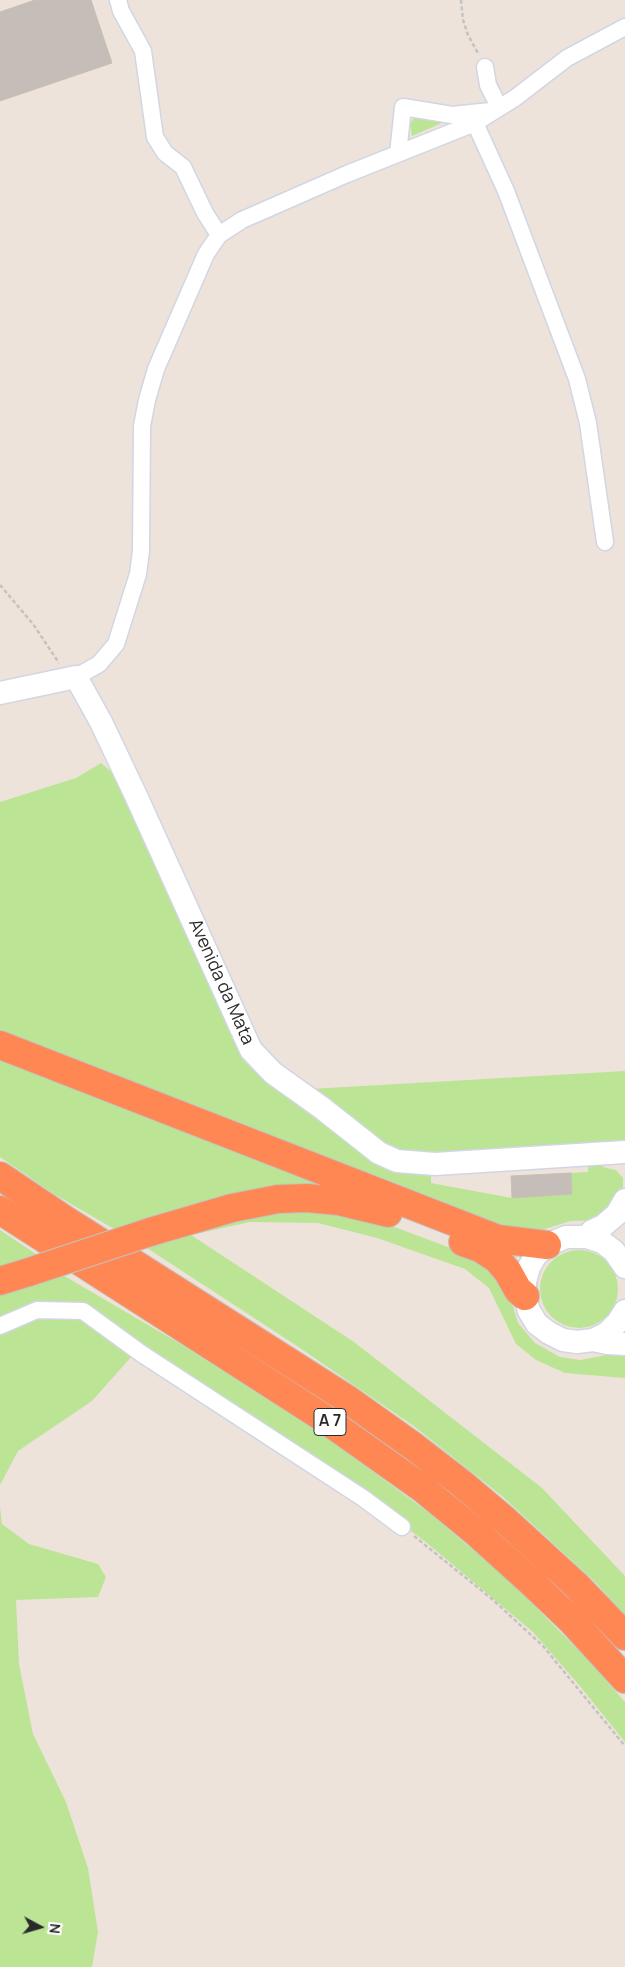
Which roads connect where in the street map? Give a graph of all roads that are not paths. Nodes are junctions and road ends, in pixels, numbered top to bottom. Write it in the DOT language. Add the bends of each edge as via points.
graph roads {
  1 [pos="118,0"];
  2 [pos="625,27"];
  3 [pos="485,67"];
  4 [pos="496,109"];
  5 [pos="475,123"];
  6 [pos="398,154"];
  7 [pos="219,235"];
  8 [pos="605,542"];
  9 [pos="73,678"];
  10 [pos="0,693"];
  11 [pos="0,1045"];
  12 [pos="624,1157"];
  13 [pos="0,1176"];
  14 [pos="625,1200"];
  15 [pos="0,1210"];
  16 [pos="587,1237"];
  17 [pos="547,1245"];
  18 [pos="625,1264"];
  19 [pos="0,1280"];
  20 [pos="525,1296"];
  21 [pos="625,1310"];
  22 [pos="0,1326"];
  23 [pos="592,1340"];
  24 [pos="625,1344"];
  25 [pos="402,1527"];
  26 [pos="625,1636"];
  27 [pos="625,1679"];
  1 -- 7 [label="street" via="143,51 155,137 165,153 183,167"];
  2 -- 4 [label="street" via="567,58"];
  3 -- 4 [label="street"];
  4 -- 5 [label="street"];
  4 -- 6 [label="street" via="452,115 403,107"];
  5 -- 6 [label="street"];
  5 -- 8 [label="street" via="506,191 577,379 588,423"];
  6 -- 7 [label="street" via="242,220"];
  7 -- 9 [label="street" via="206,254 156,369 147,400 142,426 141,551 138,574 116,644 99,664"];
  9 -- 10 [label="street"];
  9 -- 12 [label="street, Avenida da Mata" via="100,722 137,798 251,1050 273,1073 379,1153 396,1161 436,1164"];
  11 -- 17 [label="highway" via="498,1239"];
  13 -- 26 [label="highway, A 7" via="339,1394 413,1446 518,1531"];
  14 -- 16 [label="street" via="617,1214"];
  15 -- 27 [label="highway, A 7" via="298,1401 422,1488 530,1581"];
  16 -- 17 [label="street" via="566,1237"];
  16 -- 18 [label="street" via="602,1242"];
  17 -- 20 [label="street" via="529,1268"];
  19 -- 20 [label="highway, bridge" via="232,1208 263,1201 307,1198 354,1204 406,1220 486,1252 502,1264"];
  20 -- 23 [label="street" via="537,1324 549,1334 563,1340"];
  21 -- 23 [label="street" via="607,1333"];
  22 -- 25 [label="street" via="37,1310 83,1311 142,1354 363,1498"];
  23 -- 24 [label="street"];
}
